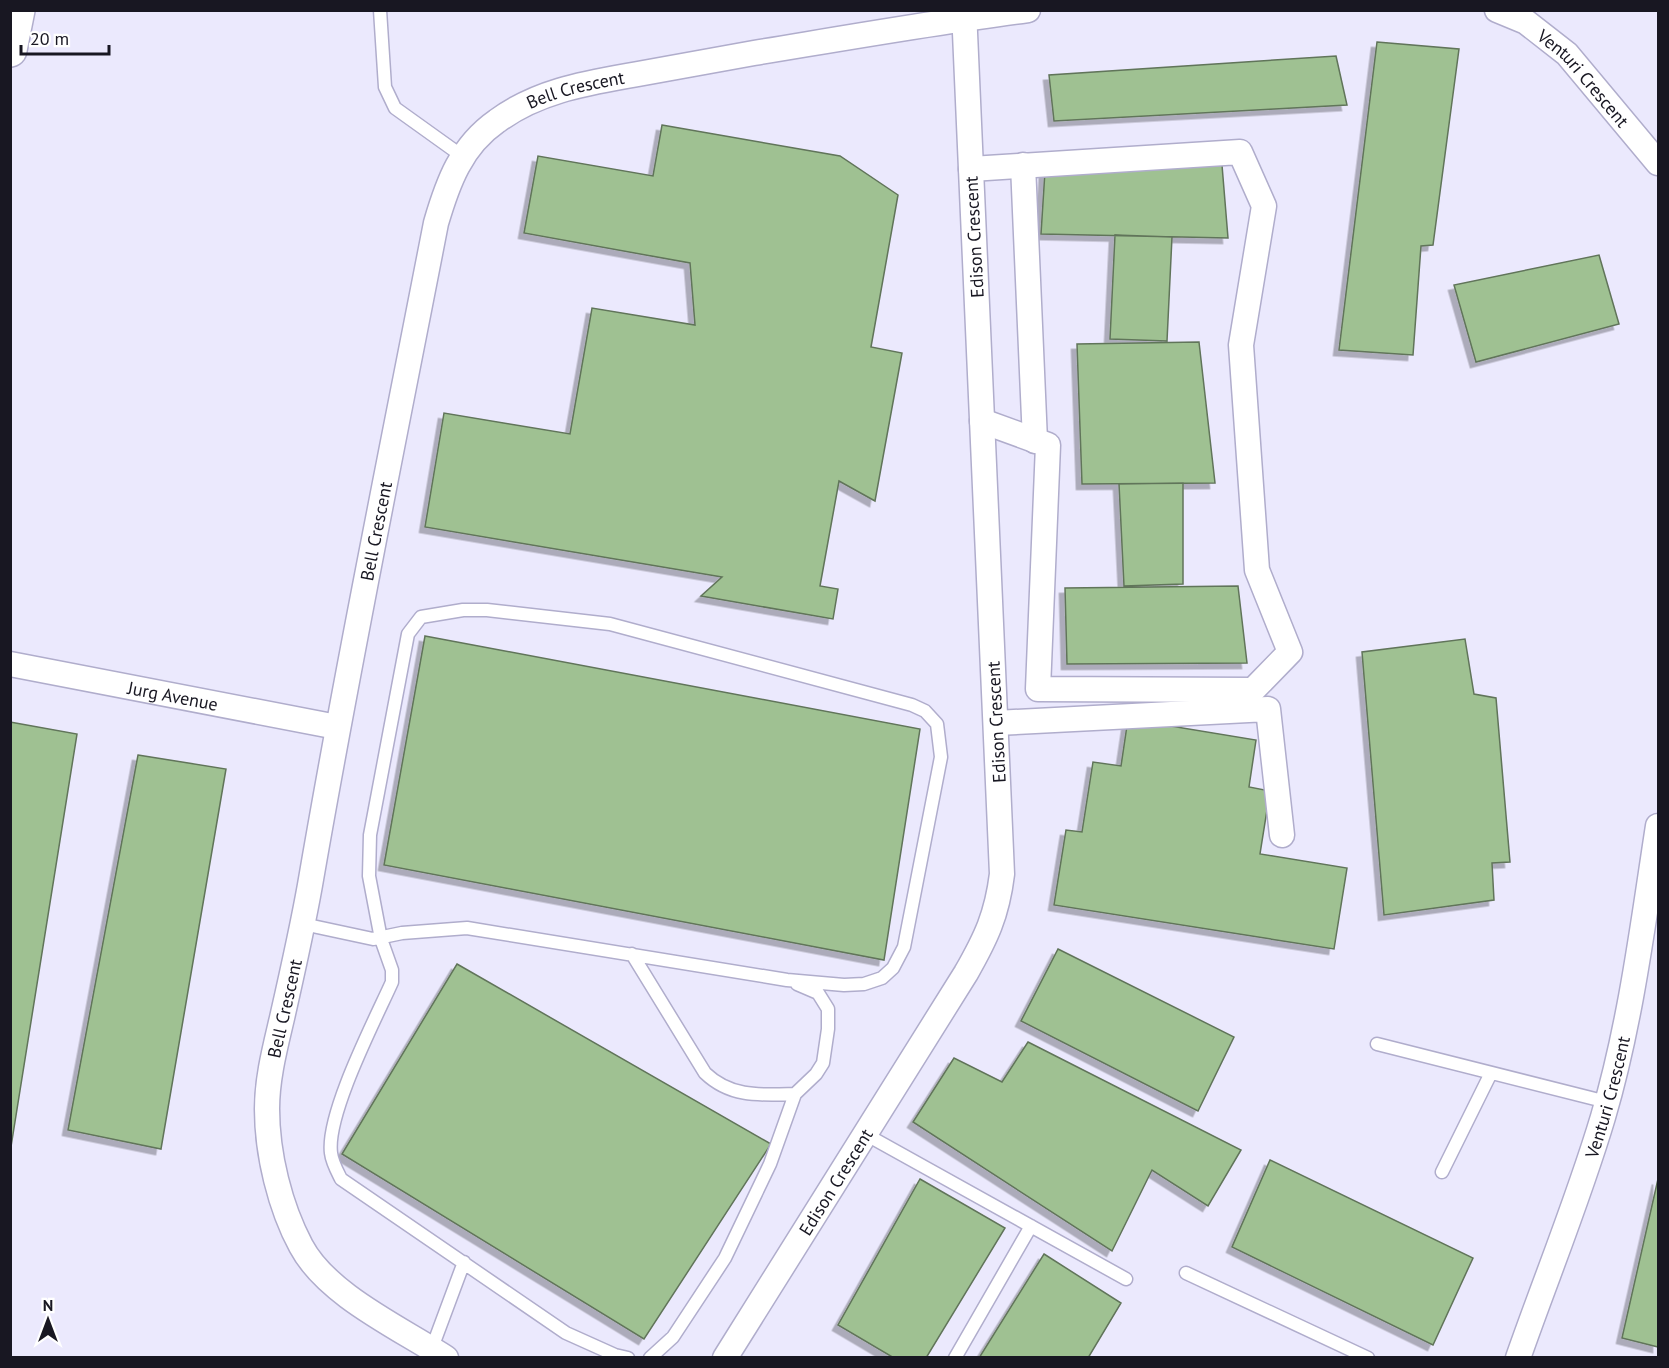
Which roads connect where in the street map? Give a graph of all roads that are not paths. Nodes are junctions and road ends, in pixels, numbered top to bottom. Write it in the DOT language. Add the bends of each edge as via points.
graph roads {
  1 [pos="18,10"];
  2 [pos="380,10"];
  3 [pos="1028,10"];
  4 [pos="1497,10"];
  5 [pos="964,15"];
  6 [pos="10,50"];
  7 [pos="462,156"];
  8 [pos="1659,163"];
  9 [pos="1023,165"];
  10 [pos="971,169"];
  11 [pos="982,421"];
  12 [pos="1035,441"];
  13 [pos="10,664"];
  14 [pos="996,723"];
  15 [pos="338,727"];
  16 [pos="1658,826"];
  17 [pos="1282,835"];
  18 [pos="303,924"];
  19 [pos="381,939"];
  20 [pos="632,954"];
  21 [pos="787,980"];
  22 [pos="1377,1044"];
  23 [pos="1491,1073"];
  24 [pos="795,1094"];
  25 [pos="1606,1102"];
  26 [pos="865,1134"];
  27 [pos="1442,1172"];
  28 [pos="1031,1226"];
  29 [pos="464,1262"];
  30 [pos="1186,1273"];
  31 [pos="1126,1279"];
  32 [pos="439,1353"];
  33 [pos="628,1358"];
  34 [pos="650,1358"];
  35 [pos="725,1358"];
  36 [pos="956,1358"];
  37 [pos="1368,1358"];
  38 [pos="1518,1358"];
  1 -- 6 [label="street"];
  2 -- 7 [label="lane" via="385,87 395,108"];
  3 -- 5 [label="street"];
  4 -- 8 [label="street, Venturi Crescent" via="1526,22 1567,54"];
  5 -- 7 [label="street, Bell Crescent" via="576,85 533,99 497,121"];
  5 -- 10 [label="street, Edison Crescent"];
  7 -- 15 [label="street, Bell Crescent" via="447,186 436,223"];
  9 -- 10 [label="street"];
  9 -- 12 [label="street"];
  9 -- 12 [label="street" via="1240,152 1264,206 1241,345 1257,570 1290,652 1253,690 1038,689 1048,446"];
  10 -- 11 [label="street, Edison Crescent"];
  11 -- 12 [label="street"];
  11 -- 14 [label="street, Edison Crescent"];
  13 -- 15 [label="street, Jurg Avenue"];
  14 -- 17 [label="street" via="1268,709"];
  14 -- 26 [label="street, Edison Crescent" via="1002,874 998,907 989,933 966,973"];
  15 -- 18 [label="street, Bell Crescent"];
  16 -- 25 [label="street, Venturi Crescent" via="1636,966"];
  18 -- 19 [label="lane"];
  18 -- 32 [label="street, Bell Crescent" via="270,1070 267,1109 280,1193 300,1244 315,1268 336,1288"];
  19 -- 20 [label="lane" via="402,933 467,928"];
  19 -- 21 [label="lane" via="369,876 370,836 408,634 416,621 431,614 488,610 610,624 912,705 925,711 937,724 941,758 904,947 893,968 882,978 864,984"];
  19 -- 29 [label="lane" via="393,970 393,982 340,1102 331,1153 341,1179"];
  20 -- 21 [label="lane"];
  20 -- 24 [label="lane" via="715,1083 750,1095"];
  21 -- 24 [label="lane" via="818,993 828,1009 823,1063"];
  22 -- 23 [label="lane"];
  23 -- 25 [label="lane"];
  23 -- 27 [label="lane"];
  24 -- 34 [label="lane" via="770,1164 725,1258 673,1337"];
  25 -- 38 [label="street, Venturi Crescent"];
  26 -- 28 [label="lane"];
  26 -- 35 [label="street, Edison Crescent"];
  28 -- 31 [label="lane"];
  28 -- 36 [label="lane"];
  29 -- 32 [label="lane"];
  29 -- 33 [label="lane" via="567,1332"];
  30 -- 37 [label="lane"];
}
